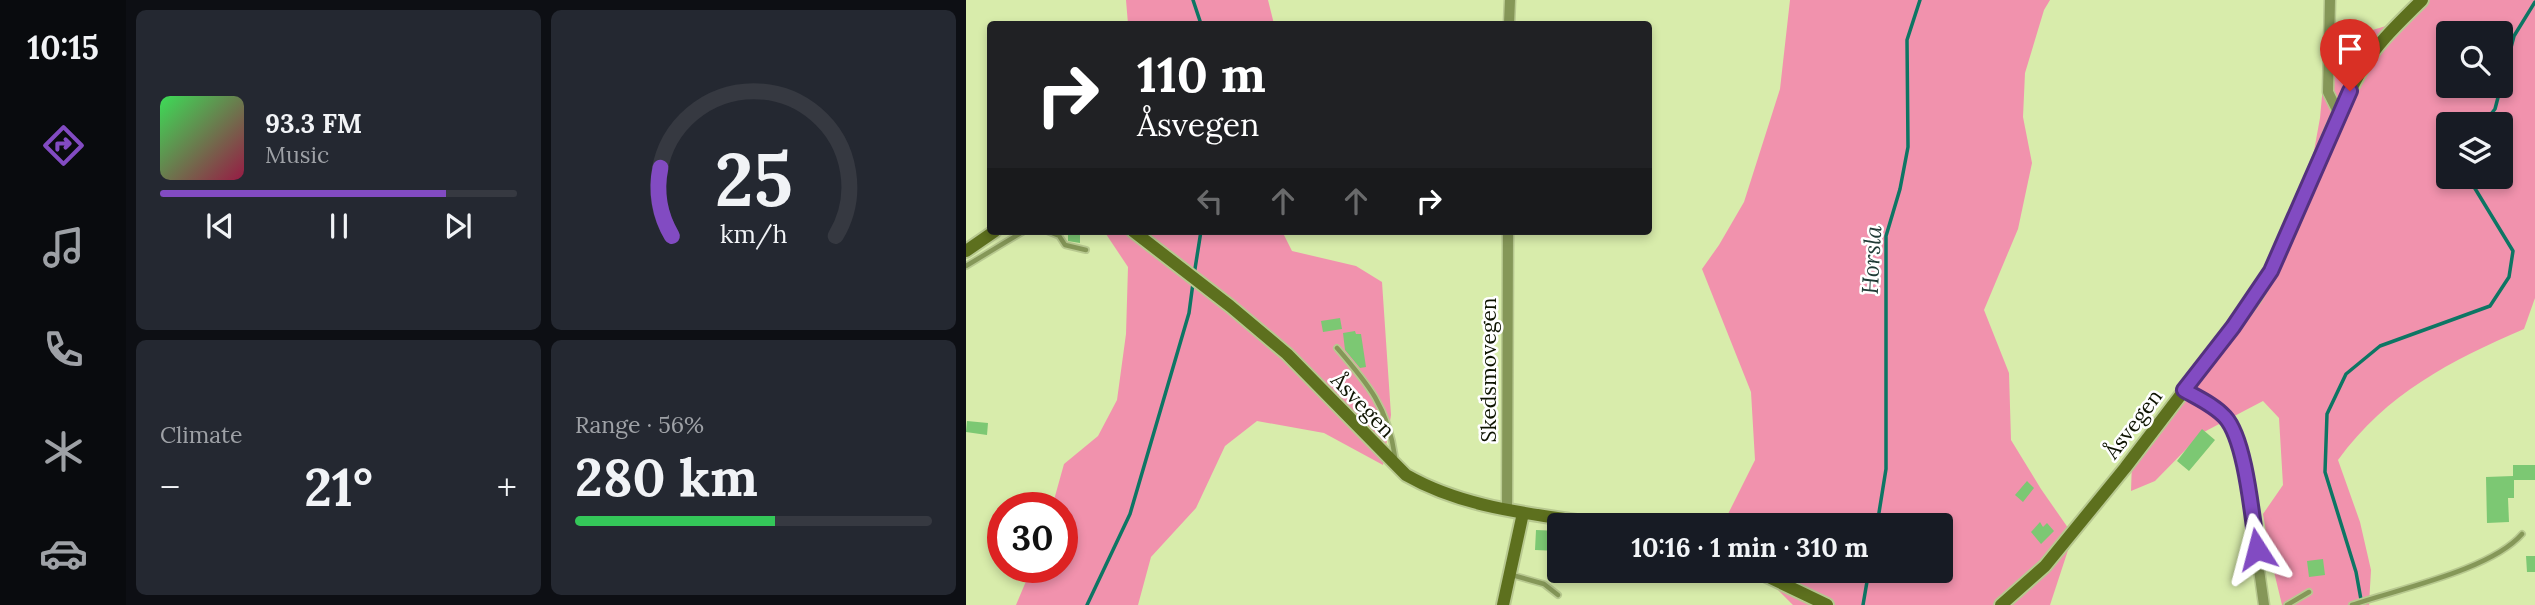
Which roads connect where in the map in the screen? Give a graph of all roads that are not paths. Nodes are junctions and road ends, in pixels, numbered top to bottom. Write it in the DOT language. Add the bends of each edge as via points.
graph roads {
  1 [pos="1510,0"];
  2 [pos="2330,0"];
  3 [pos="2422,0"];
  4 [pos="1509,21"];
  5 [pos="2339,114"];
  6 [pos="990,235"];
  7 [pos="1017,235"];
  8 [pos="1058,235"];
  9 [pos="1138,235"];
  10 [pos="1508,235"];
  11 [pos="1086,250"];
  12 [pos="966,251"];
  13 [pos="966,266"];
  14 [pos="1337,348"];
  15 [pos="2184,390"];
  16 [pos="1395,465"];
  17 [pos="1507,510"];
  18 [pos="1523,513"];
  19 [pos="1547,517"];
  20 [pos="2522,534"];
  21 [pos="1511,574"];
  22 [pos="1781,583"];
  23 [pos="2308,592"];
  24 [pos="1558,594"];
  25 [pos="1503,605"];
  26 [pos="1827,605"];
  27 [pos="2001,605"];
  28 [pos="2264,605"];
  29 [pos="2287,605"];
  30 [pos="2352,605"];
  1 -- 4 [label="street"];
  2 -- 5 [label="street" via="2328,92"];
  3 -- 5 [label="main road, Åsvegen" via="2362,68"];
  5 -- 15 [label="main road, Åsvegen" via="2271,271"];
  6 -- 12 [label="main road"];
  7 -- 13 [label="lane"];
  8 -- 11 [label="lane" via="1065,245"];
  9 -- 16 [label="main road, Åsvegen" via="1287,354"];
  10 -- 17 [label="street, Skedsmovegen"];
  14 -- 16 [label="lane" via="1382,406"];
  15 -- 27 [label="main road, Åsvegen" via="2045,566"];
  15 -- 28 [label="street" via="2214,407 2232,427 2246,478"];
  16 -- 17 [label="main road, Åsvegen" via="1428,487"];
  17 -- 18 [label="main road, Åsvegen"];
  18 -- 19 [label="main road, Åsvegen"];
  18 -- 21 [label="main road"];
  20 -- 30 [label="lane" via="2505,550 2479,562"];
  21 -- 24 [label="lane" via="1544,583"];
  21 -- 25 [label="main road"];
  22 -- 26 [label="main road"];
  23 -- 29 [label="lane"];
}
